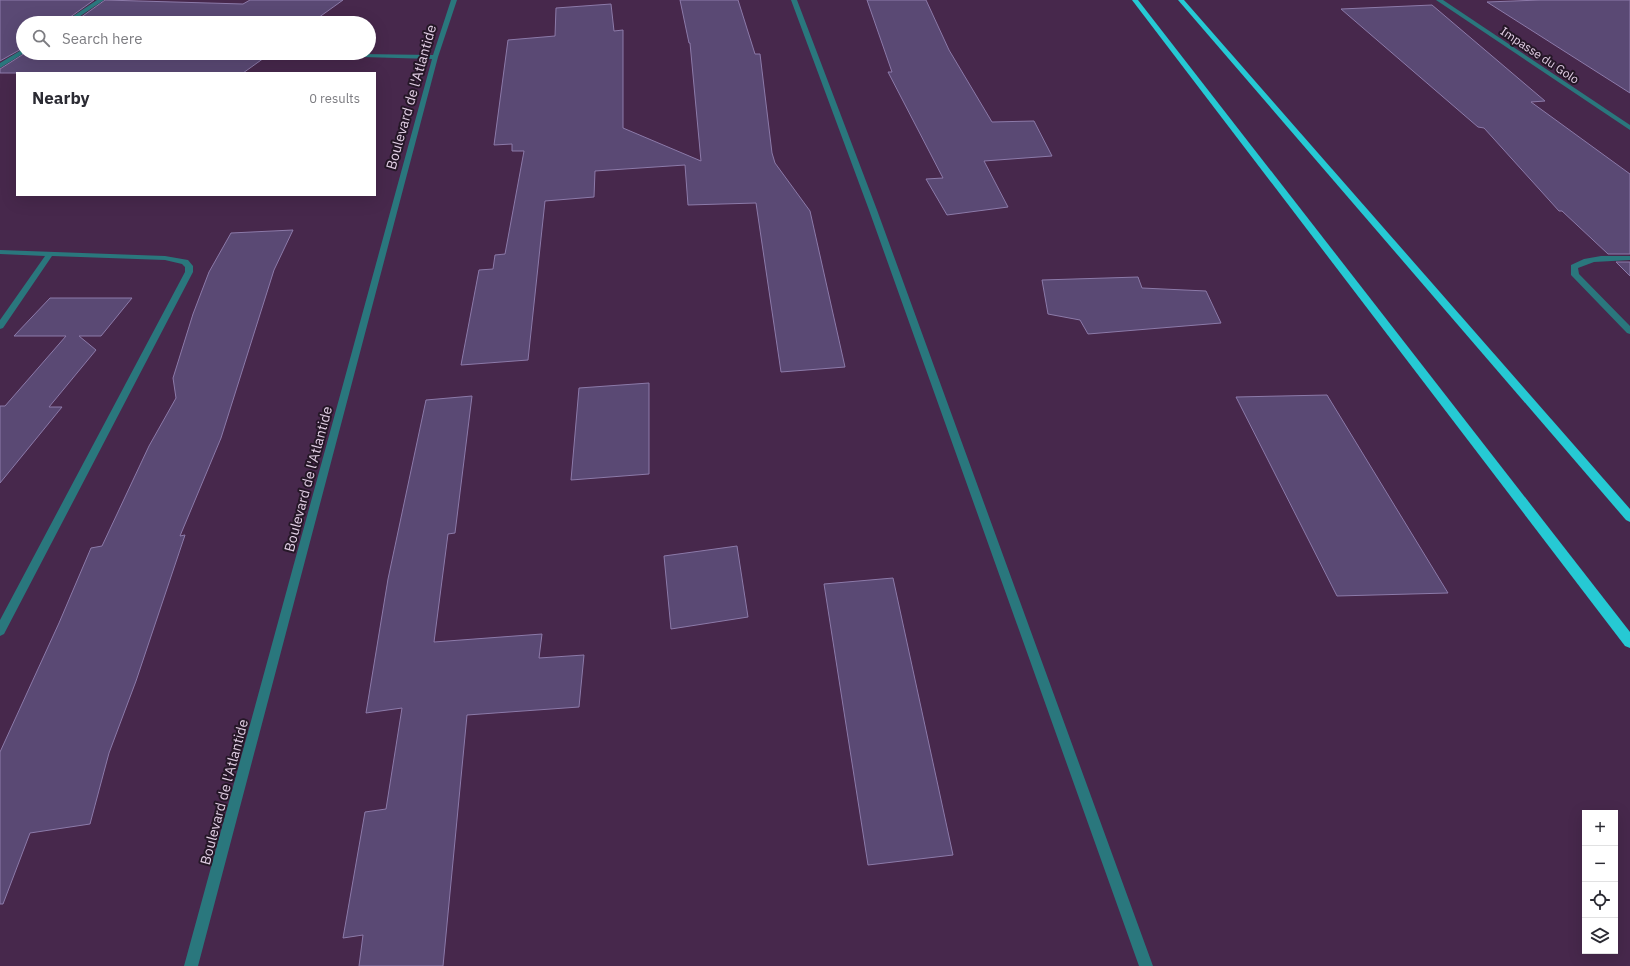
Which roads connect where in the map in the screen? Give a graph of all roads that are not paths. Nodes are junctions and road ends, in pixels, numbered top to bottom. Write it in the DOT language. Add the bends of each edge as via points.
graph roads {
  1 [pos="101,0"];
  2 [pos="454,0"];
  3 [pos="794,0"];
  4 [pos="1135,0"];
  5 [pos="1181,0"];
  6 [pos="1439,0"];
  7 [pos="77,16"];
  8 [pos="376,55"];
  9 [pos="16,56"];
  10 [pos="435,57"];
  11 [pos="0,66"];
  12 [pos="1630,128"];
  13 [pos="0,252"];
  14 [pos="50,254"];
  15 [pos="1630,258"];
  16 [pos="0,326"];
  17 [pos="1630,331"];
  18 [pos="1630,516"];
  19 [pos="0,631"];
  20 [pos="1630,642"];
  21 [pos="191,966"];
  22 [pos="1146,966"];
  1 -- 7 [label="street"];
  2 -- 10 [label="street, Boulevard de l'Atlantide"];
  3 -- 22 [label="street" via="873,210"];
  4 -- 20 [label="highway"];
  5 -- 18 [label="highway"];
  6 -- 12 [label="street, Impasse du Golo"];
  8 -- 10 [label="street"];
  9 -- 11 [label="street"];
  10 -- 21 [label="street, Boulevard de l'Atlantide"];
  13 -- 14 [label="street"];
  14 -- 16 [label="street"];
  14 -- 19 [label="street" via="177,260 189,266 189,272"];
  15 -- 17 [label="street" via="1594,259 1581,262 1574,267 1575,275"];
}
